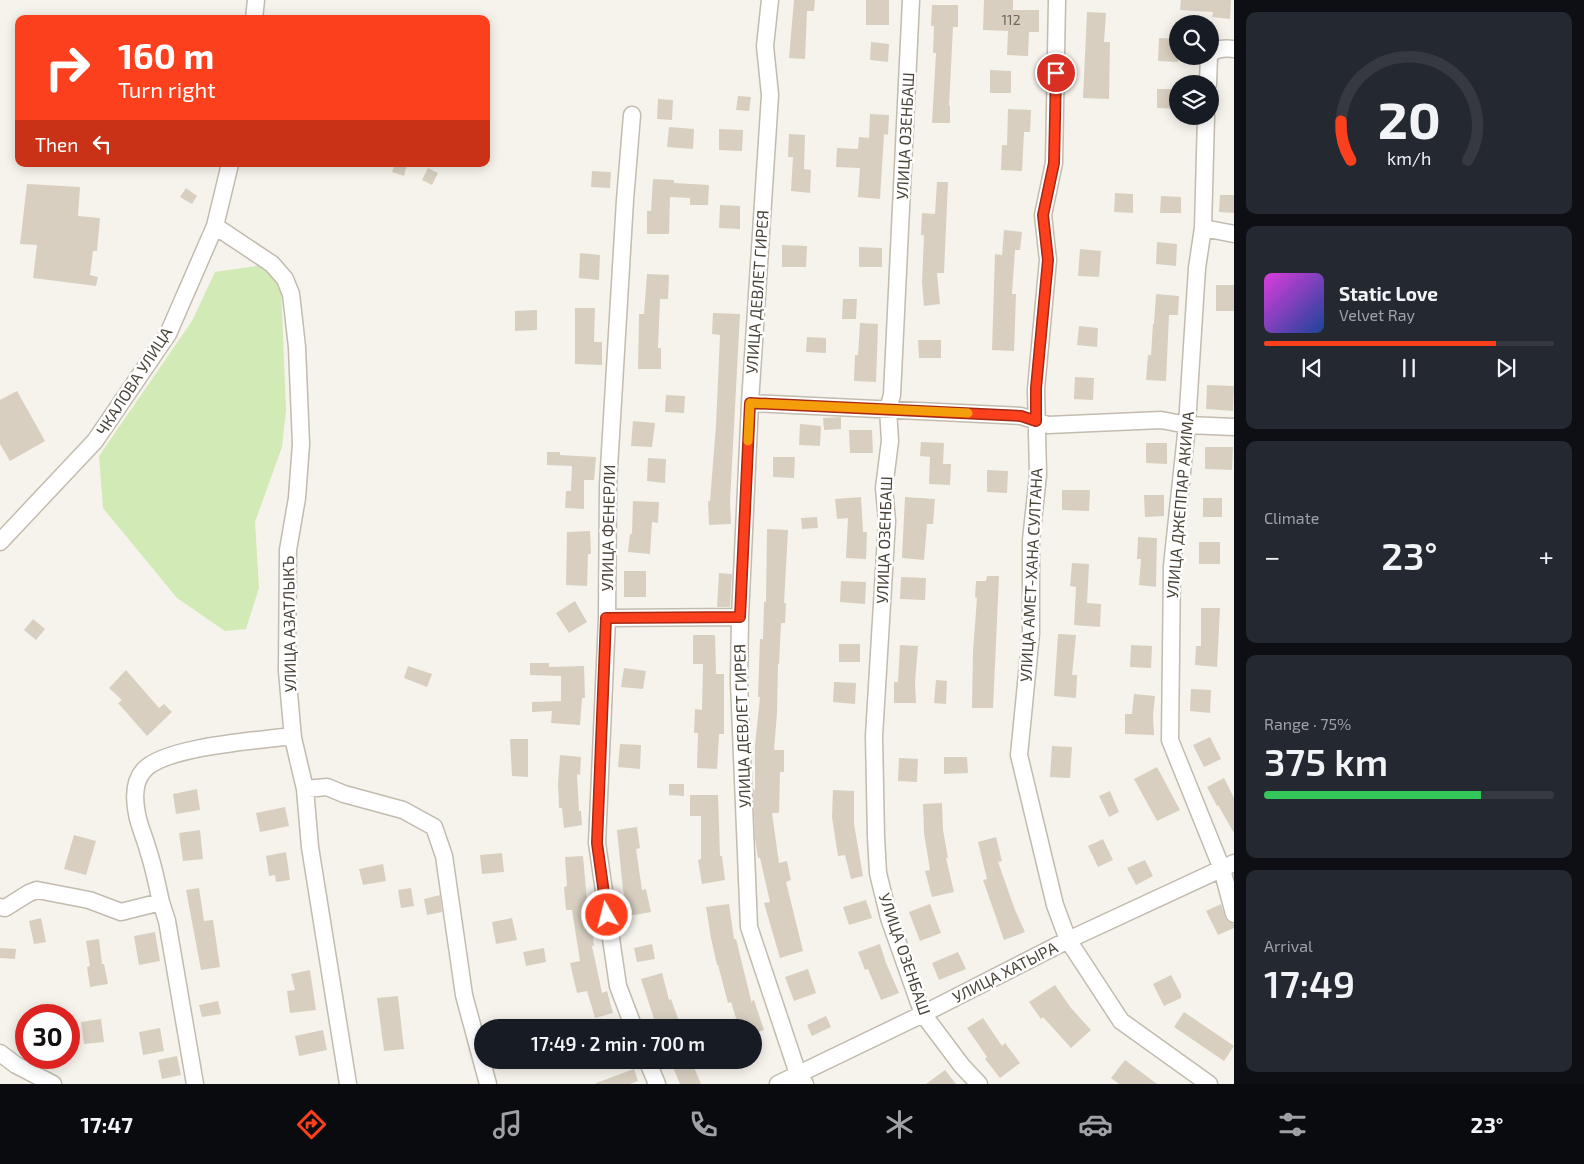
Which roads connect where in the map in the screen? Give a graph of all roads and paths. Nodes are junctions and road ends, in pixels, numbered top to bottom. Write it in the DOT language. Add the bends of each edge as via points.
graph roads {
  1 [pos="256,0"];
  2 [pos="770,0"];
  3 [pos="911,0"];
  4 [pos="1057,0"];
  5 [pos="254,15"];
  6 [pos="1219,49"];
  7 [pos="1234,49"];
  8 [pos="632,115"];
  9 [pos="1206,125"];
  10 [pos="229,167"];
  11 [pos="215,226"];
  12 [pos="1203,228"];
  13 [pos="1234,234"];
  14 [pos="750,403"];
  15 [pos="888,409"];
  16 [pos="1036,421"];
  17 [pos="1187,424"];
  18 [pos="1234,427"];
  19 [pos="0,542"];
  20 [pos="740,617"];
  21 [pos="606,618"];
  22 [pos="293,738"];
  23 [pos="305,789"];
  24 [pos="1228,866"];
  25 [pos="161,902"];
  26 [pos="0,907"];
  27 [pos="1234,914"];
  28 [pos="1068,940"];
  29 [pos="923,1014"];
  30 [pos="631,1019"];
  31 [pos="0,1054"];
  32 [pos="651,1069"];
  33 [pos="802,1079"];
  34 [pos="53,1084"];
  35 [pos="195,1084"];
  36 [pos="348,1084"];
  37 [pos="488,1084"];
  38 [pos="657,1084"];
  39 [pos="778,1084"];
  40 [pos="978,1084"];
  41 [pos="1209,1084"];
  1 -- 5 [label="street"];
  2 -- 14 [label="street, УЛИЦА ДЕВЛЕТ ГИРЕЯ" via="766,46 770,95"];
  3 -- 15 [label="street, УЛИЦА ОЗЕНБАШ" via="892,395"];
  4 -- 16 [label="street, УЛИЦА АМЕТ-ХАНА СУЛТАНА" via="1054,163 1043,215 1048,260"];
  6 -- 7 [label="street"];
  8 -- 21 [label="street, УЛИЦА ФЕНЕРЛИ" via="608,485"];
  9 -- 12 [label="street, УЛИЦА ДЖЕППАР АКИМА"];
  10 -- 11 [label="street, ЧКАЛОВА УЛИЦА"];
  11 -- 19 [label="street, ЧКАЛОВА УЛИЦА" via="168,334 108,423"];
  11 -- 22 [label="street, УЛИЦА АЗАТЛЫКЪ" via="272,264 291,294 302,444 288,550 287,671"];
  12 -- 13 [label="street"];
  12 -- 17 [label="street, УЛИЦА ДЖЕППАР АКИМА" via="1197,268"];
  14 -- 15 [label="street"];
  14 -- 20 [label="street, УЛИЦА ДЕВЛЕТ ГИРЕЯ"];
  15 -- 16 [label="street" via="1021,416"];
  15 -- 29 [label="street, УЛИЦА ОЗЕНБАШ" via="890,441 884,488 887,521 874,736 878,873 889,918"];
  16 -- 17 [label="street" via="1048,425 1161,420"];
  16 -- 28 [label="street, УЛИЦА АМЕТ-ХАНА СУЛТАНА" via="1038,476 1031,540 1031,633 1019,756 1055,905"];
  17 -- 18 [label="street"];
  17 -- 24 [label="street, УЛИЦА ДЖЕППАР АКИМА" via="1172,566 1170,740"];
  20 -- 21 [label="street"];
  20 -- 33 [label="street, УЛИЦА ДЕВЛЕТ ГИРЕЯ" via="739,682 749,927"];
  21 -- 30 [label="street, УЛИЦА ФЕНЕРЛИ" via="597,843 618,986"];
  22 -- 23 [label="street, УЛИЦА АЗАТЛЫКЪ"];
  22 -- 25 [label="street" via="186,752 152,763 143,771 136,784 137,815"];
  23 -- 36 [label="street, УЛИЦА АЗАТЛЫКЪ" via="310,847"];
  23 -- 37 [label="street" via="327,787 403,810 434,827 444,856 464,994"];
  24 -- 27 [label="street, УЛИЦА ДЖЕППАР АКИМА"];
  24 -- 28 [label="street, УЛИЦА ХАТЫРА"];
  25 -- 26 [label="street" via="120,912 89,900 38,890 5,908"];
  25 -- 35 [label="street"];
  28 -- 29 [label="street, УЛИЦА ХАТЫРА"];
  28 -- 41 [label="street, УЛИЦА АМЕТ-ХАНА СУЛТАНА" via="1121,1021"];
  29 -- 33 [label="street, УЛИЦА ХАТЫРА"];
  29 -- 40 [label="street, УЛИЦА ОЗЕНБАШ"];
  31 -- 34 [label="street"];
  32 -- 38 [label="street"];
  33 -- 39 [label="street, УЛИЦА ХАТЫРА"];
}
